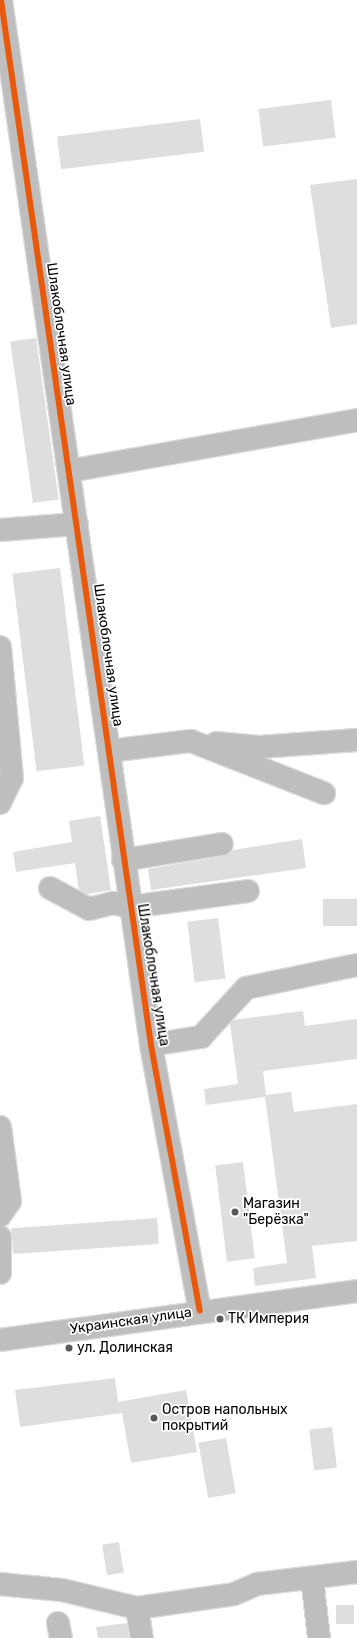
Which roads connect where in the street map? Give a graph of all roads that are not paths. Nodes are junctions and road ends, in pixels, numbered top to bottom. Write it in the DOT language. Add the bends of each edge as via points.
graph roads {
  1 [pos="1,0"];
  2 [pos="357,420"];
  3 [pos="69,471"];
  4 [pos="77,524"];
  5 [pos="0,530"];
  6 [pos="0,647"];
  7 [pos="357,740"];
  8 [pos="191,741"];
  9 [pos="109,751"];
  10 [pos="324,793"];
  11 [pos="0,803"];
  12 [pos="222,844"];
  13 [pos="123,860"];
  14 [pos="50,888"];
  15 [pos="248,891"];
  16 [pos="130,907"];
  17 [pos="357,966"];
  18 [pos="151,1045"];
  19 [pos="0,1127"];
  20 [pos="0,1216"];
  21 [pos="0,1237"];
  22 [pos="0,1273"];
  23 [pos="357,1291"];
  24 [pos="200,1311"];
  25 [pos="0,1340"];
  26 [pos="357,1572"];
  27 [pos="312,1578"];
  28 [pos="0,1584"];
  29 [pos="137,1608"];
  30 [pos="142,1638"];
  31 [pos="319,1638"];
  1 -- 3 [label="street, Шлакоблочная улица"];
  2 -- 3 [label="street"];
  3 -- 4 [label="street, Шлакоблочная улица"];
  4 -- 5 [label="street"];
  4 -- 9 [label="street, Шлакоблочная улица"];
  6 -- 11 [label="street" via="12,778"];
  7 -- 8 [label="street" via="259,746"];
  8 -- 9 [label="street"];
  8 -- 10 [label="street"];
  9 -- 13 [label="street, Шлакоблочная улица"];
  12 -- 13 [label="street"];
  13 -- 16 [label="street, Шлакоблочная улица"];
  14 -- 16 [label="street" via="90,908 113,903"];
  15 -- 16 [label="street"];
  16 -- 18 [label="street, Шлакоблочная улица"];
  17 -- 18 [label="street" via="246,988 201,1038"];
  18 -- 24 [label="street, Шлакоблочная улица"];
  19 -- 20 [label="street" via="10,1201"];
  21 -- 22 [label="street"];
  23 -- 24 [label="street, Украинская улица"];
  24 -- 25 [label="street, Украинская улица"];
  26 -- 27 [label="street"];
  27 -- 29 [label="street" via="257,1584 234,1594"];
  27 -- 31 [label="street"];
  28 -- 29 [label="street" via="62,1590"];
  29 -- 30 [label="street"];
}
